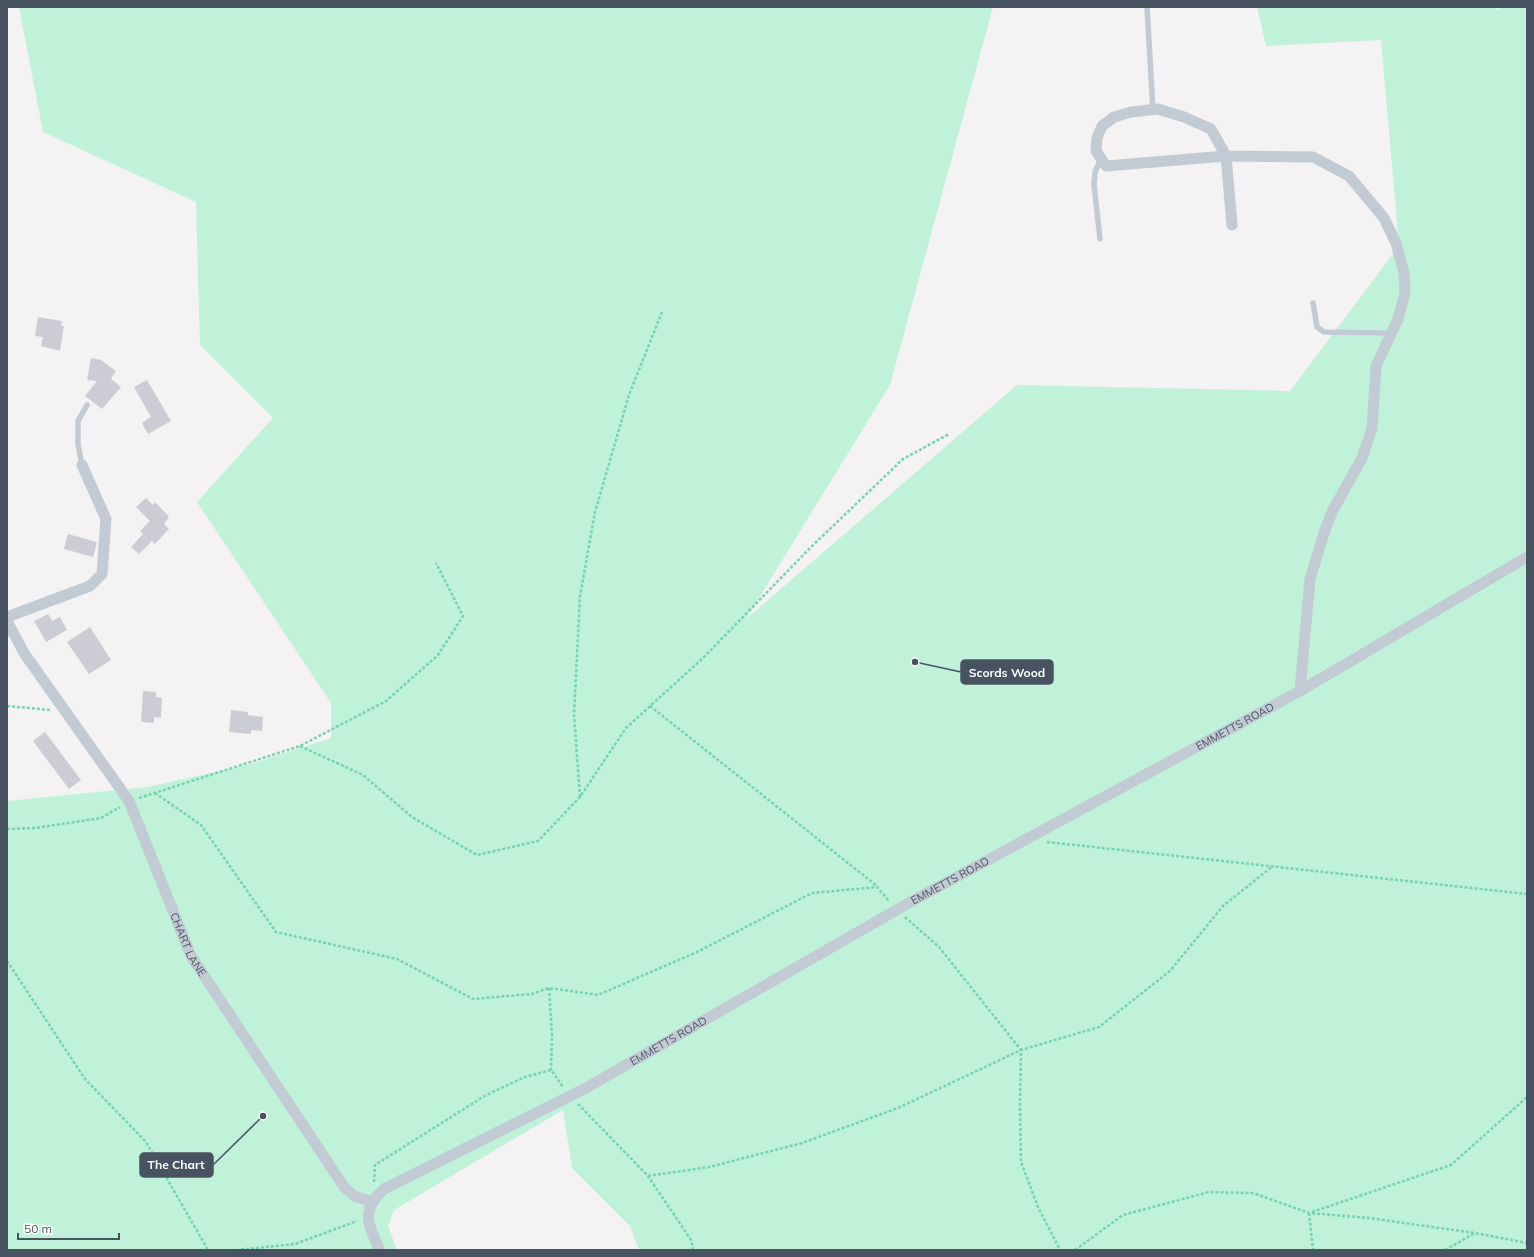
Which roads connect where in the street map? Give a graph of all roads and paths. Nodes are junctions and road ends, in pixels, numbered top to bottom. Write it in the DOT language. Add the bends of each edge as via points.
graph roads {
  1 [pos="1147,7"];
  2 [pos="1152,110"];
  3 [pos="1226,156"];
  4 [pos="1101,158"];
  5 [pos="1232,225"];
  6 [pos="1100,239"];
  7 [pos="1313,303"];
  8 [pos="662,312"];
  9 [pos="1391,333"];
  10 [pos="87,404"];
  11 [pos="948,434"];
  12 [pos="82,465"];
  13 [pos="1527,557"];
  14 [pos="436,563"];
  15 [pos="7,617"];
  16 [pos="7,621"];
  17 [pos="1300,691"];
  18 [pos="7,706"];
  19 [pos="650,706"];
  20 [pos="67,712"];
  21 [pos="300,746"];
  22 [pos="580,797"];
  23 [pos="129,801"];
  24 [pos="7,829"];
  25 [pos="1024,840"];
  26 [pos="1273,866"];
  27 [pos="877,886"];
  28 [pos="1527,894"];
  29 [pos="896,910"];
  30 [pos="7,961"];
  31 [pos="549,988"];
  32 [pos="1021,1050"];
  33 [pos="551,1070"];
  34 [pos="570,1096"];
  35 [pos="1527,1097"];
  36 [pos="648,1176"];
  37 [pos="373,1202"];
  38 [pos="1309,1212"];
  39 [pos="361,1219"];
  40 [pos="1475,1233"];
  41 [pos="1527,1243"];
  42 [pos="159,1250"];
  43 [pos="162,1250"];
  44 [pos="208,1250"];
  45 [pos="236,1250"];
  46 [pos="380,1250"];
  47 [pos="693,1250"];
  48 [pos="1060,1250"];
  49 [pos="1075,1250"];
  50 [pos="1313,1250"];
  51 [pos="1445,1250"];
  1 -- 2 [label="lane"];
  2 -- 3 [label="street" via="1158,109 1184,116 1211,129"];
  2 -- 4 [label="street" via="1114,117 1102,126 1097,138 1096,151"];
  3 -- 4 [label="street" via="1106,166"];
  3 -- 5 [label="street"];
  3 -- 9 [label="street" via="1313,157 1349,176 1384,218 1396,243 1404,273 1405,293"];
  4 -- 6 [label="lane" via="1095,172 1094,184"];
  7 -- 9 [label="lane" via="1317,327 1324,332"];
  8 -- 22 [label="path" via="627,402 595,512 580,596 574,714"];
  9 -- 17 [label="street" via="1376,366 1372,429 1362,458 1332,512 1310,579"];
  10 -- 12 [label="lane" via="78,421 78,444"];
  11 -- 19 [label="path" via="903,459 811,547 703,658"];
  12 -- 15 [label="street" via="106,519 102,574 90,586"];
  13 -- 17 [label="street, EMMETTS ROAD"];
  14 -- 21 [label="path" via="464,616 438,655 386,701"];
  16 -- 20 [label="street, CHART LANE" via="24,653"];
  17 -- 25 [label="street, EMMETTS ROAD"];
  18 -- 20 [label="path"];
  19 -- 22 [label="path" via="626,728"];
  19 -- 27 [label="path"];
  20 -- 23 [label="street, CHART LANE"];
  21 -- 22 [label="path" via="364,775 412,817 477,855 538,841"];
  21 -- 31 [label="path" via="155,793 201,825 276,932 397,959 473,999 532,994"];
  23 -- 24 [label="path" via="100,818 35,828"];
  23 -- 37 [label="street, CHART LANE" via="191,956 344,1187 354,1196"];
  25 -- 26 [label="path"];
  25 -- 29 [label="street, EMMETTS ROAD"];
  26 -- 28 [label="path"];
  26 -- 32 [label="path" via="1223,906 1170,971 1099,1027"];
  27 -- 29 [label="path"];
  27 -- 31 [label="path" via="812,893 697,952 598,995"];
  29 -- 32 [label="path" via="940,947"];
  29 -- 34 [label="street, EMMETTS ROAD"];
  30 -- 44 [label="path" via="85,1079 146,1142"];
  31 -- 33 [label="path"];
  32 -- 36 [label="path" via="898,1108 802,1143 709,1167"];
  32 -- 48 [label="path" via="1021,1162 1038,1207"];
  33 -- 34 [label="path"];
  33 -- 37 [label="path" via="525,1078 486,1096 375,1165"];
  34 -- 36 [label="path"];
  34 -- 37 [label="street, EMMETTS ROAD" via="384,1189"];
  35 -- 38 [label="path" via="1451,1165"];
  36 -- 47 [label="path" via="691,1240"];
  37 -- 46 [label="street" via="368,1212 368,1220"];
  38 -- 40 [label="path"];
  38 -- 49 [label="path" via="1253,1193 1209,1192 1123,1215"];
  38 -- 50 [label="path"];
  39 -- 45 [label="path" via="295,1244"];
  40 -- 41 [label="path"];
  40 -- 51 [label="path"];
  42 -- 43 [label="path"];
}
